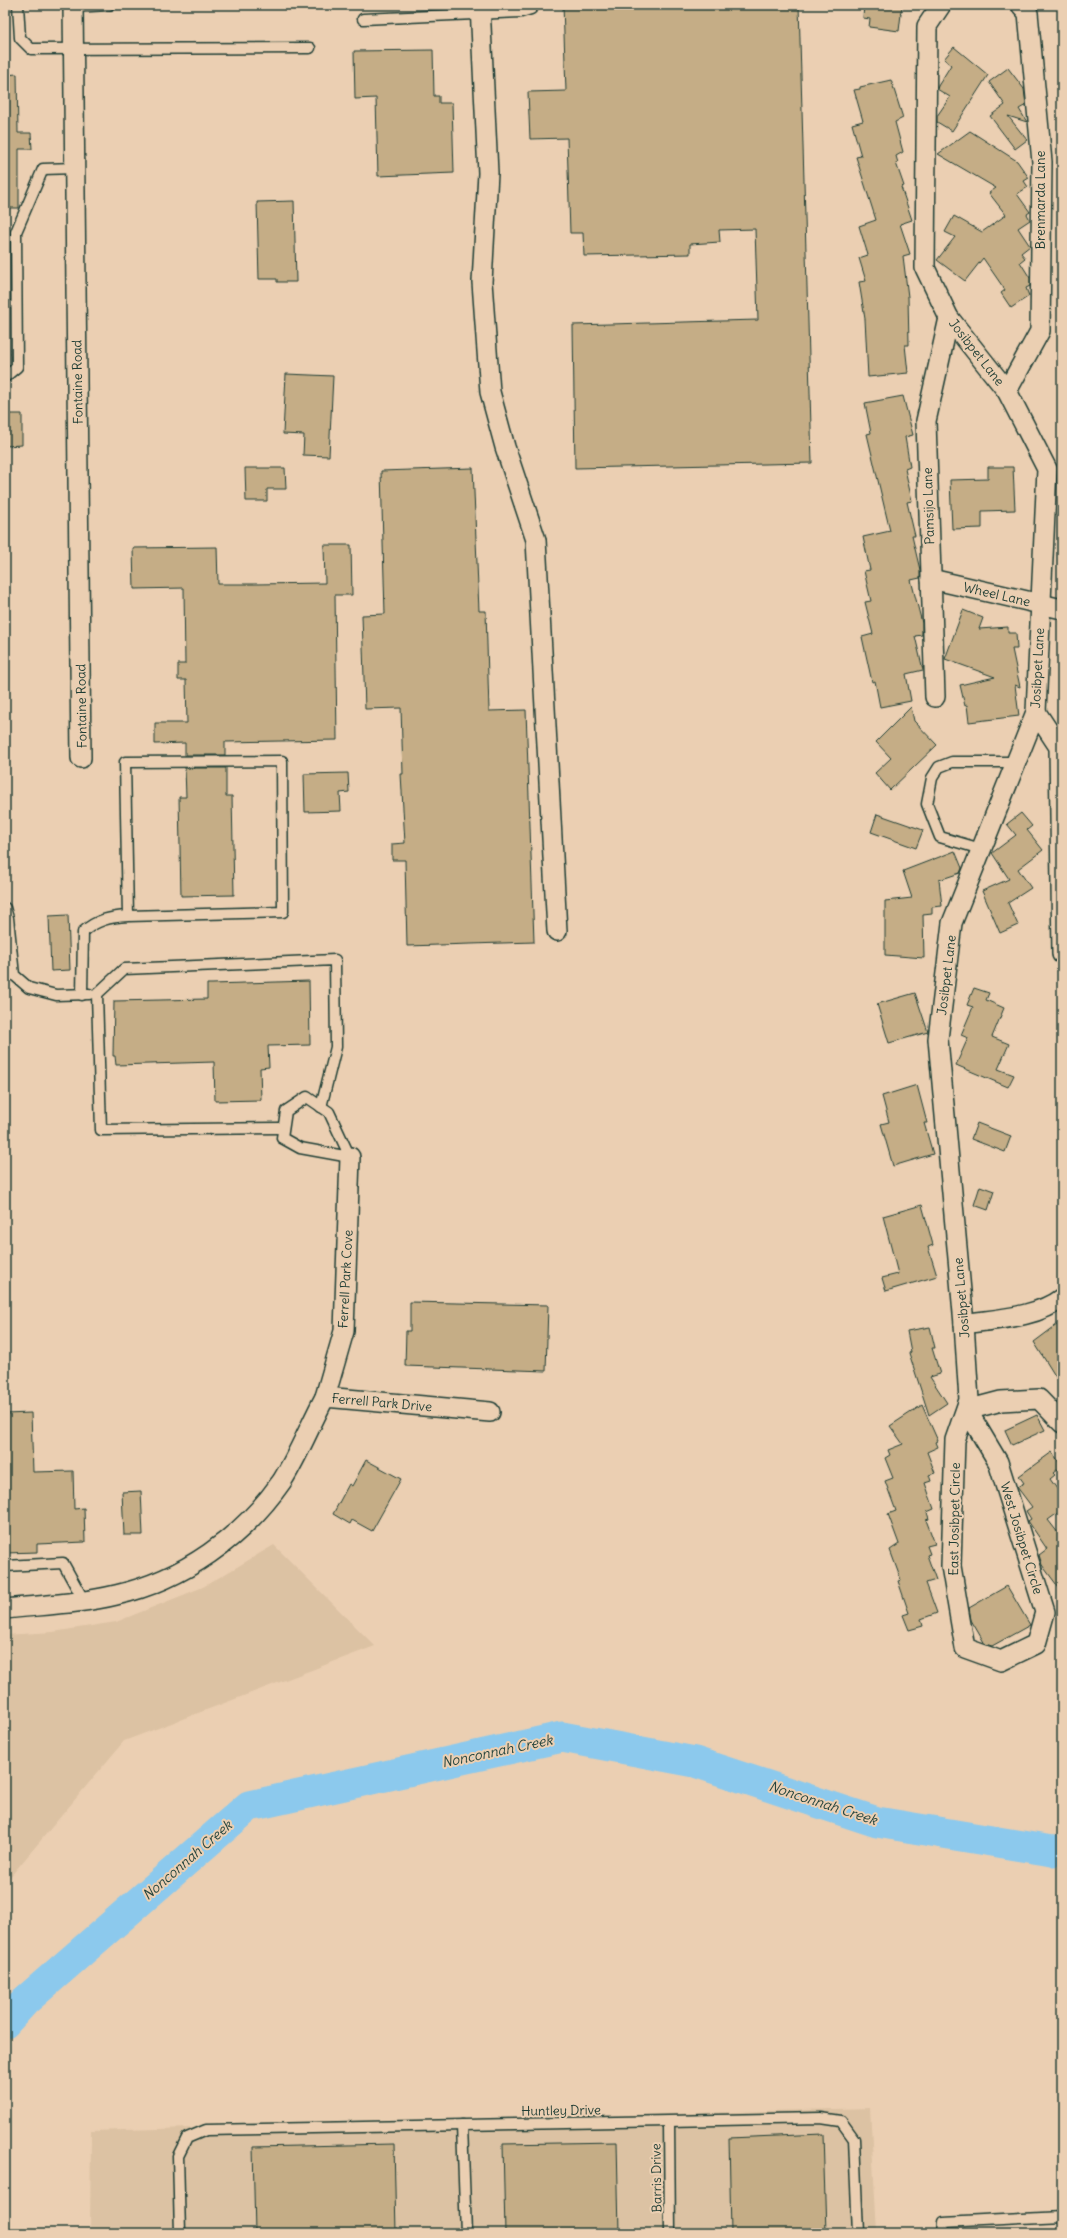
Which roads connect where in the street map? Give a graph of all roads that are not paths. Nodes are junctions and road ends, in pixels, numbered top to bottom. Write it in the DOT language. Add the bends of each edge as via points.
graph roads {
  1 [pos="18,5"];
  2 [pos="109,5"];
  3 [pos="535,5"];
  4 [pos="941,5"];
  5 [pos="1021,5"];
  6 [pos="73,6"];
  7 [pos="480,10"];
  8 [pos="363,19"];
  9 [pos="74,48"];
  10 [pos="310,48"];
  11 [pos="75,168"];
  12 [pos="949,318"];
  13 [pos="5,377"];
  14 [pos="1008,391"];
  15 [pos="931,579"];
  16 [pos="1040,604"];
  17 [pos="1062,609"];
  18 [pos="935,697"];
  19 [pos="1036,712"];
  20 [pos="81,758"];
  21 [pos="1016,762"];
  22 [pos="981,849"];
  23 [pos="5,908"];
  24 [pos="128,916"];
  25 [pos="557,931"];
  26 [pos="1062,954"];
  27 [pos="97,994"];
  28 [pos="82,995"];
  29 [pos="321,1107"];
  30 [pos="283,1128"];
  31 [pos="350,1157"];
  32 [pos="1062,1298"];
  33 [pos="964,1324"];
  34 [pos="325,1397"];
  35 [pos="968,1405"];
  36 [pos="490,1412"];
  37 [pos="1062,1423"];
  38 [pos="5,1566"];
  39 [pos="84,1601"];
  40 [pos="5,1609"];
  41 [pos="1001,1661"];
  42 [pos="668,2122"];
  43 [pos="462,2125"];
  44 [pos="1062,2216"];
  45 [pos="180,2233"];
  46 [pos="466,2233"];
  47 [pos="670,2233"];
  48 [pos="858,2233"];
  49 [pos="943,2233"];
  1 -- 9 [label="lane" via="20,38 31,49"];
  2 -- 6 [label="lane"];
  3 -- 7 [label="lane" via="522,12"];
  4 -- 12 [label="street, Josibpet Lane" via="927,26 925,268"];
  5 -- 14 [label="street, Brenmarda Lane" via="1028,13 1042,162 1040,332"];
  6 -- 9 [label="street, Fontaine Road"];
  7 -- 8 [label="lane"];
  7 -- 25 [label="street" via="488,173 482,282 490,392 505,447 536,540"];
  9 -- 10 [label="lane"];
  9 -- 11 [label="street, Fontaine Road"];
  11 -- 13 [label="lane" via="43,169 16,232 17,367"];
  11 -- 20 [label="street, Fontaine Road"];
  12 -- 14 [label="street, Josibpet Lane"];
  12 -- 15 [label="street, Pamsijo Lane" via="926,421"];
  14 -- 16 [label="street, Josibpet Lane" via="1047,469"];
  15 -- 16 [label="street, Wheel Lane"];
  15 -- 18 [label="street, Pamsijo Lane"];
  16 -- 17 [label="street, Wheel Lane"];
  16 -- 19 [label="street, Josibpet Lane"];
  19 -- 21 [label="street, Josibpet Lane"];
  19 -- 26 [label="street" via="1059,747"];
  21 -- 22 [label="street, Josibpet Lane"];
  21 -- 22 [label="lane" via="952,762 939,767 932,778 927,804 940,837"];
  22 -- 33 [label="street, Josibpet Lane" via="952,922 938,1039"];
  23 -- 28 [label="lane" via="14,975 29,988 56,996"];
  24 -- 24 [label="lane" via="283,912 282,761 125,762"];
  24 -- 28 [label="lane" via="112,916 92,923 83,932"];
  27 -- 28 [label="lane"];
  27 -- 29 [label="lane" via="124,969 335,960 336,1047"];
  27 -- 30 [label="lane" via="101,1130"];
  29 -- 30 [label="lane" via="307,1096 286,1112"];
  29 -- 31 [label="lane" via="329,1112"];
  30 -- 31 [label="lane" via="282,1138 300,1148"];
  31 -- 34 [label="street, Ferrell Park Cove" via="344,1331"];
  32 -- 33 [label="street" via="1020,1316"];
  33 -- 35 [label="street, Josibpet Lane"];
  34 -- 36 [label="street, Ferrell Park Drive"];
  34 -- 39 [label="street, Ferrell Park Drive" via="282,1480 238,1531 204,1558 164,1579 117,1595"];
  35 -- 37 [label="street" via="1039,1399"];
  35 -- 41 [label="street, East Josibpet Circle" via="955,1440 951,1566 965,1648"];
  35 -- 41 [label="street, West Josibpet Circle" via="998,1462 1045,1612 1036,1644"];
  38 -- 39 [label="lane" via="63,1563"];
  39 -- 40 [label="street, Ferrell Park Drive"];
  42 -- 43 [label="lane, Huntley Drive"];
  42 -- 47 [label="lane, Barris Drive"];
  42 -- 48 [label="lane, Huntley Drive" via="821,2118 841,2121 854,2139"];
  43 -- 45 [label="lane, Huntley Drive" via="206,2130 187,2138 178,2156"];
  43 -- 46 [label="lane"];
  44 -- 49 [label="lane" via="944,2222"];
}
